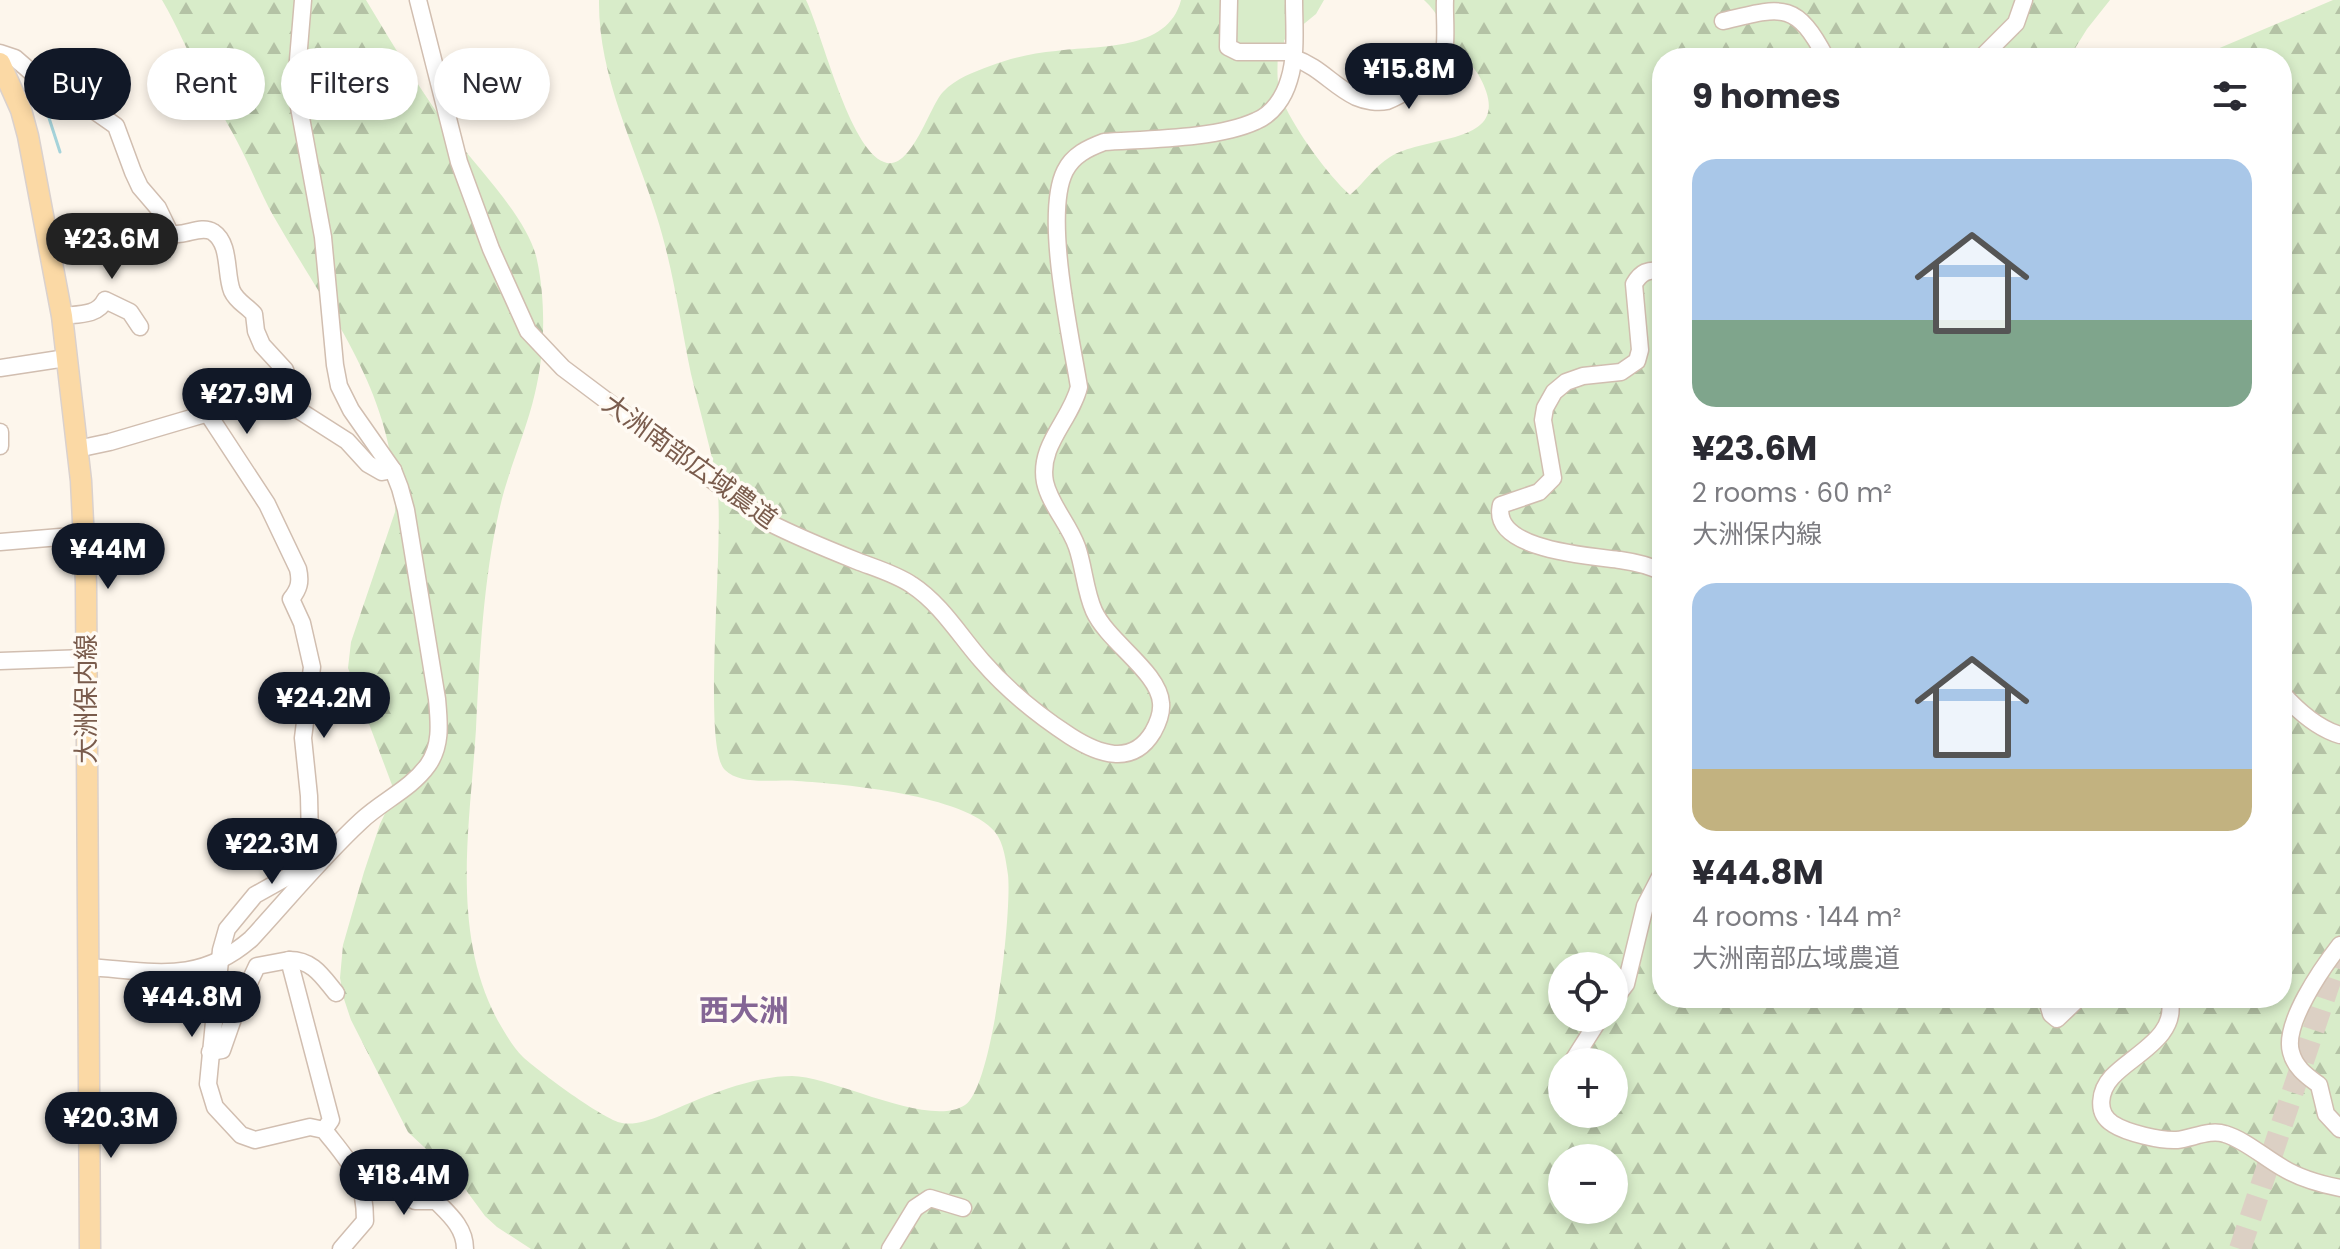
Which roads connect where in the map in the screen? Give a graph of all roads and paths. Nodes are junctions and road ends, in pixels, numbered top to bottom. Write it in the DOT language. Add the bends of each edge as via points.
graph roads {
  1 [pos="303,0"];
  2 [pos="418,0"];
  3 [pos="1229,0"];
  4 [pos="1294,0"];
  5 [pos="1445,0"];
  6 [pos="2024,0"];
  7 [pos="1723,21"];
  8 [pos="1820,48"];
  9 [pos="1991,48"];
  10 [pos="0,53"];
  11 [pos="1293,55"];
  12 [pos="0,63"];
  13 [pos="1652,269"];
  14 [pos="62,316"];
  15 [pos="140,327"];
  16 [pos="66,358"];
  17 [pos="0,368"];
  18 [pos="0,432"];
  19 [pos="0,446"];
  20 [pos="77,449"];
  21 [pos="393,470"];
  22 [pos="84,535"];
  23 [pos="0,542"];
  24 [pos="1652,569"];
  25 [pos="86,658"];
  26 [pos="0,661"];
  27 [pos="2292,704"];
  28 [pos="2340,735"];
  29 [pos="1652,892"];
  30 [pos="2340,945"];
  31 [pos="289,960"];
  32 [pos="220,962"];
  33 [pos="88,967"];
  34 [pos="1628,976"];
  35 [pos="336,993"];
  36 [pos="2049,1008"];
  37 [pos="2069,1008"];
  38 [pos="2171,1008"];
  39 [pos="210,1052"];
  40 [pos="2340,1129"];
  41 [pos="324,1130"];
  42 [pos="358,1173"];
  43 [pos="2340,1188"];
  44 [pos="963,1208"];
  45 [pos="90,1249"];
  46 [pos="341,1249"];
  47 [pos="465,1249"];
  48 [pos="890,1249"];
  1 -- 21 [label="street" via="299,107 323,237 339,386"];
  2 -- 11 [label="street, 大洲南部広域農道" via="475,208 517,312 540,346 768,522 911,585 1041,716 1093,749 1111,754 1129,753 1147,743 1159,723 1161,702 1154,681 1094,610 1078,549 1045,480 1050,444 1075,404 1079,387 1057,239 1059,191 1065,171 1087,148 1104,142 1209,133 1258,121 1277,105 1289,81"];
  3 -- 11 [label="street" via="1228,47"];
  4 -- 11 [label="street, 大洲南部広域農道"];
  5 -- 11 [label="street" via="1439,67 1385,101 1353,96"];
  6 -- 9 [label="street" via="2016,23"];
  7 -- 8 [label="street" via="1778,10 1791,13 1802,20"];
  10 -- 21 [label="street" via="15,58 46,85 62,83 116,126 140,187 170,233 179,236 205,229 221,241 237,301 254,314 262,345 285,370 300,411 347,441 368,464 382,472"];
  12 -- 14 [label="main road, 大洲保内線" via="28,136"];
  13 -- 24 [label="street" via="1634,284 1637,361 1621,372 1566,382 1554,392 1543,420 1553,478 1539,492 1501,505 1499,515 1513,533 1534,544"];
  14 -- 15 [label="street" via="93,312 105,300 130,312"];
  14 -- 16 [label="main road, 大洲保内線"];
  16 -- 17 [label="street"];
  16 -- 20 [label="main road, 大洲保内線"];
  18 -- 19 [label="street"];
  20 -- 22 [label="main road, 大洲保内線"];
  20 -- 32 [label="street" via="205,414 267,504 298,569 298,590 291,599 312,667 303,738 310,840 289,876 255,895 236,916 227,929"];
  21 -- 32 [label="street" via="406,510 437,699 436,749 414,781 346,835 251,939"];
  22 -- 23 [label="street"];
  22 -- 25 [label="main road, 大洲保内線"];
  25 -- 26 [label="street"];
  25 -- 33 [label="main road, 大洲保内線"];
  27 -- 28 [label="street"];
  29 -- 34 [label="street"];
  30 -- 40 [label="street" via="2289,1036 2300,1071 2319,1085 2326,1114"];
  31 -- 35 [label="street" via="303,960"];
  31 -- 39 [label="street" via="257,966 222,1050"];
  31 -- 41 [label="street" via="331,1120"];
  32 -- 33 [label="street" via="179,971"];
  32 -- 39 [label="street"];
  33 -- 45 [label="main road, 大洲保内線"];
  36 -- 37 [label="street" via="2057,1019"];
  38 -- 43 [label="street" via="2166,1027 2144,1053 2103,1088 2101,1106 2112,1124 2175,1140 2228,1134 2285,1170"];
  39 -- 41 [label="street" via="211,1097 241,1135 255,1140 310,1127"];
  41 -- 42 [label="street"];
  42 -- 46 [label="street" via="365,1221"];
  42 -- 47 [label="street" via="390,1181 415,1201 436,1201 455,1220"];
  44 -- 48 [label="street" via="930,1198 915,1208"];
}
